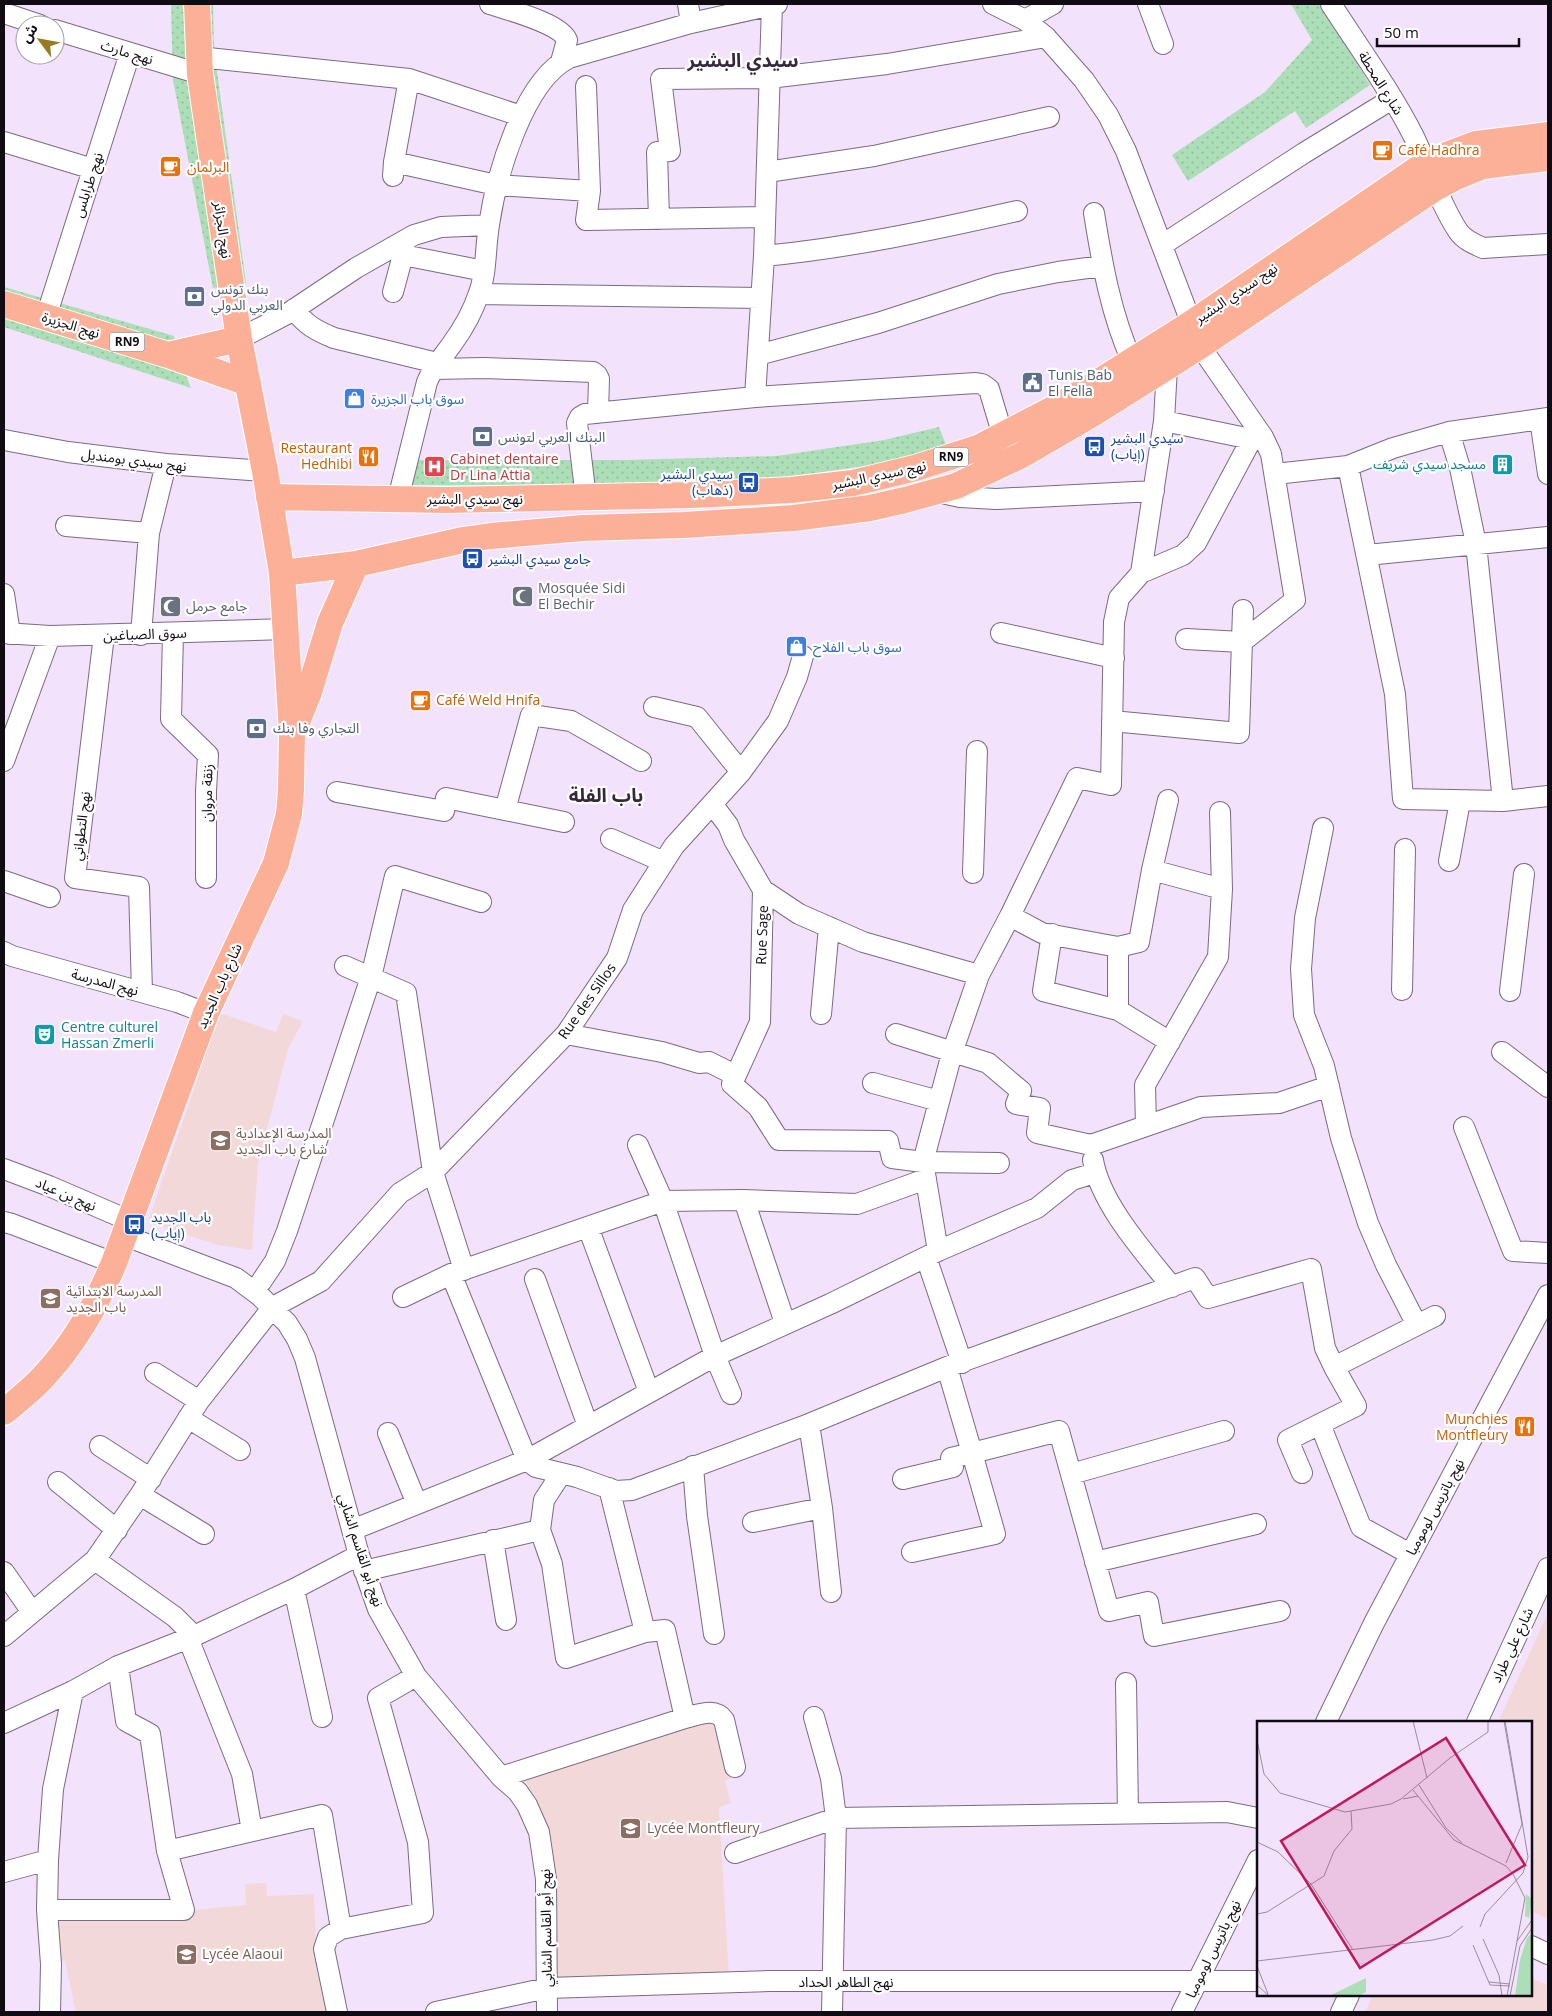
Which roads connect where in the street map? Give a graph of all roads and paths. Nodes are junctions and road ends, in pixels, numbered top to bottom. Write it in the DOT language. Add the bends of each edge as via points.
graph roads {
  1 [pos="197,4"];
  2 [pos="490,4"];
  3 [pos="688,4"];
  4 [pos="774,4"];
  5 [pos="993,4"];
  6 [pos="1053,4"];
  7 [pos="1148,4"];
  8 [pos="1331,4"];
  9 [pos="1025,20"];
  10 [pos="691,24"];
  11 [pos="65,33"];
  12 [pos="1046,37"];
  13 [pos="1163,44"];
  14 [pos="130,53"];
  15 [pos="560,62"];
  16 [pos="200,66"];
  17 [pos="769,78"];
  18 [pos="409,80"];
  19 [pos="586,86"];
  20 [pos="1392,99"];
  21 [pos="521,116"];
  22 [pos="1049,118"];
  23 [pos="1548,135"];
  24 [pos="4,142"];
  25 [pos="1548,158"];
  26 [pos="93,169"];
  27 [pos="767,172"];
  28 [pos="1431,176"];
  29 [pos="496,185"];
  30 [pos="590,191"];
  31 [pos="1017,212"];
  32 [pos="1094,213"];
  33 [pos="765,217"];
  34 [pos="659,219"];
  35 [pos="488,225"];
  36 [pos="1548,244"];
  37 [pos="1162,245"];
  38 [pos="764,256"];
  39 [pos="1102,266"];
  40 [pos="484,271"];
  41 [pos="393,292"];
  42 [pos="479,294"];
  43 [pos="761,298"];
  44 [pos="4,304"];
  45 [pos="294,309"];
  46 [pos="46,316"];
  47 [pos="1196,335"];
  48 [pos="239,339"];
  49 [pos="168,355"];
  50 [pos="758,355"];
  51 [pos="1132,361"];
  52 [pos="435,366"];
  53 [pos="1167,367"];
  54 [pos="248,384"];
  55 [pos="755,397"];
  56 [pos="598,413"];
  57 [pos="1544,419"];
  58 [pos="1164,421"];
  59 [pos="1449,432"];
  60 [pos="1254,434"];
  61 [pos="1003,436"];
  62 [pos="4,440"];
  63 [pos="166,464"];
  64 [pos="1348,466"];
  65 [pos="265,471"];
  66 [pos="1275,474"];
  67 [pos="1548,474"];
  68 [pos="791,490"];
  69 [pos="1154,491"];
  70 [pos="937,492"];
  71 [pos="270,497"];
  72 [pos="586,498"];
  73 [pos="398,499"];
  74 [pos="794,518"];
  75 [pos="66,526"];
  76 [pos="149,533"];
  77 [pos="1548,537"];
  78 [pos="1476,544"];
  79 [pos="1367,555"];
  80 [pos="356,564"];
  81 [pos="282,573"];
  82 [pos="1142,573"];
  83 [pos="4,594"];
  84 [pos="1243,610"];
  85 [pos="286,629"];
  86 [pos="7,633"];
  87 [pos="173,633"];
  88 [pos="1001,634"];
  89 [pos="104,635"];
  90 [pos="141,635"];
  91 [pos="50,636"];
  92 [pos="1186,639"];
  93 [pos="1242,642"];
  94 [pos="803,656"];
  95 [pos="1114,658"];
  96 [pos="654,707"];
  97 [pos="1112,721"];
  98 [pos="292,733"];
  99 [pos="976,752"];
  100 [pos="641,761"];
  101 [pos="4,762"];
  102 [pos="741,772"];
  103 [pos="337,792"];
  104 [pos="1548,796"];
  105 [pos="1168,800"];
  106 [pos="1460,801"];
  107 [pos="1503,801"];
  108 [pos="712,804"];
  109 [pos="505,810"];
  110 [pos="1220,812"];
  111 [pos="564,822"];
  112 [pos="1323,828"];
  113 [pos="611,839"];
  114 [pos="1405,849"];
  115 [pos="1449,861"];
  116 [pos="664,862"];
  117 [pos="1152,870"];
  118 [pos="973,873"];
  119 [pos="1524,874"];
  120 [pos="206,878"];
  121 [pos="4,881"];
  122 [pos="1222,889"];
  123 [pos="763,890"];
  124 [pos="50,897"];
  125 [pos="480,902"];
  126 [pos="1010,916"];
  127 [pos="830,927"];
  128 [pos="1052,934"];
  129 [pos="1118,947"];
  130 [pos="4,952"];
  131 [pos="345,966"];
  132 [pos="979,975"];
  133 [pos="371,977"];
  134 [pos="1402,990"];
  135 [pos="1510,991"];
  136 [pos="142,992"];
  137 [pos="1118,1010"];
  138 [pos="206,1012"];
  139 [pos="822,1014"];
  140 [pos="566,1034"];
  141 [pos="896,1034"];
  142 [pos="1170,1042"];
  143 [pos="952,1052"];
  144 [pos="1502,1052"];
  145 [pos="736,1075"];
  146 [pos="873,1082"];
  147 [pos="1328,1086"];
  148 [pos="1548,1087"];
  149 [pos="938,1101"];
  150 [pos="1146,1126"];
  151 [pos="1464,1127"];
  152 [pos="638,1145"];
  153 [pos="1091,1145"];
  154 [pos="999,1163"];
  155 [pos="4,1169"];
  156 [pos="924,1170"];
  157 [pos="434,1172"];
  158 [pos="1095,1173"];
  159 [pos="744,1200"];
  160 [pos="663,1201"];
  161 [pos="4,1222"];
  162 [pos="588,1227"];
  163 [pos="126,1228"];
  164 [pos="1548,1253"];
  165 [pos="932,1254"];
  166 [pos="114,1263"];
  167 [pos="458,1272"];
  168 [pos="535,1279"];
  169 [pos="262,1282"];
  170 [pos="1172,1287"];
  171 [pos="1548,1295"];
  172 [pos="403,1297"];
  173 [pos="273,1307"];
  174 [pos="785,1323"];
  175 [pos="715,1356"];
  176 [pos="955,1365"];
  177 [pos="1334,1367"];
  178 [pos="155,1373"];
  179 [pos="649,1392"];
  180 [pos="731,1394"];
  181 [pos="199,1400"];
  182 [pos="4,1412"];
  183 [pos="188,1418"];
  184 [pos="809,1424"];
  185 [pos="1320,1424"];
  186 [pos="588,1426"];
  187 [pos="1224,1431"];
  188 [pos="388,1433"];
  189 [pos="100,1446"];
  190 [pos="240,1450"];
  191 [pos="972,1454"];
  192 [pos="527,1460"];
  193 [pos="693,1466"];
  194 [pos="1302,1473"];
  195 [pos="561,1474"];
  196 [pos="1071,1474"];
  197 [pos="903,1479"];
  198 [pos="58,1482"];
  199 [pos="146,1487"];
  200 [pos="609,1488"];
  201 [pos="417,1504"];
  202 [pos="822,1508"];
  203 [pos="753,1522"];
  204 [pos="1256,1524"];
  205 [pos="117,1530"];
  206 [pos="352,1530"];
  207 [pos="540,1530"];
  208 [pos="204,1534"];
  209 [pos="493,1540"];
  210 [pos="912,1552"];
  211 [pos="1410,1554"];
  212 [pos="95,1560"];
  213 [pos="1095,1562"];
  214 [pos="362,1563"];
  215 [pos="1548,1568"];
  216 [pos="4,1572"];
  217 [pos="294,1589"];
  218 [pos="831,1592"];
  219 [pos="1280,1611"];
  220 [pos="32,1612"];
  221 [pos="506,1620"];
  222 [pos="646,1632"];
  223 [pos="714,1634"];
  224 [pos="4,1636"];
  225 [pos="191,1637"];
  226 [pos="118,1666"];
  227 [pos="416,1676"];
  228 [pos="1126,1683"];
  229 [pos="72,1691"];
  230 [pos="322,1717"];
  231 [pos="814,1717"];
  232 [pos="685,1718"];
  233 [pos="1326,1721"];
  234 [pos="1477,1721"];
  235 [pos="4,1723"];
  236 [pos="735,1767"];
  237 [pos="501,1777"];
  238 [pos="1128,1813"];
  239 [pos="836,1818"];
  240 [pos="1257,1818"];
  241 [pos="252,1831"];
  242 [pos="167,1851"];
  243 [pos="735,1853"];
  244 [pos="48,1860"];
  245 [pos="1257,1862"];
  246 [pos="4,1872"];
  247 [pos="48,1910"];
  248 [pos="341,1930"];
  249 [pos="1532,1946"];
  250 [pos="1548,1954"];
  251 [pos="1197,1980"];
  252 [pos="1257,1980"];
  253 [pos="832,1982"];
  254 [pos="547,1988"];
  255 [pos="1349,1996"];
  256 [pos="50,2012"];
  257 [pos="337,2012"];
  258 [pos="436,2012"];
  259 [pos="547,2012"];
  260 [pos="832,2012"];
  261 [pos="1182,2012"];
  262 [pos="1341,2012"];
  1 -- 16 [label="main road, نهج الجزائر"];
  2 -- 15 [label="street" via="563,33 567,40"];
  3 -- 10 [label="street"];
  4 -- 10 [label="street"];
  4 -- 17 [label="street"];
  5 -- 9 [label="street"];
  6 -- 9 [label="street"];
  7 -- 13 [label="street"];
  8 -- 20 [label="street, شارع المحطة"];
  9 -- 12 [label="street"];
  10 -- 15 [label="street"];
  11 -- 14 [label="street, نهج مارث"];
  12 -- 17 [label="street" via="887,64"];
  12 -- 37 [label="street" via="1084,80 1115,127"];
  14 -- 16 [label="street, نهج مارث"];
  14 -- 26 [label="street, نهج طرابلس"];
  15 -- 21 [label="street" via="543,81"];
  16 -- 18 [label="street, نهج مارث"];
  16 -- 48 [label="main road, نهج الجزائر"];
  17 -- 27 [label="street"];
  17 -- 34 [label="street" via="661,79 670,151 657,152"];
  18 -- 21 [label="street, نهج مارث"];
  18 -- 29 [label="street" via="393,169"];
  19 -- 30 [label="street"];
  20 -- 28 [label="street, شارع المحطة"];
  20 -- 37 [label="street"];
  21 -- 29 [label="street"];
  22 -- 27 [label="street" via="874,156"];
  23 -- 28 [label="main road, نهج سيدي البشير / RN9" via="1476,144 1444,156"];
  24 -- 26 [label="street"];
  25 -- 28 [label="main road, نهج سيدي البشير / RN9" via="1482,166 1456,177"];
  26 -- 46 [label="street, نهج طرابلس"];
  27 -- 33 [label="street"];
  28 -- 36 [label="street, شارع المحطة" via="1459,232 1474,244 1483,248"];
  28 -- 47 [label="main road, نهج سيدي البشير / RN9"];
  29 -- 30 [label="street"];
  29 -- 35 [label="street"];
  30 -- 34 [label="street" via="586,220"];
  31 -- 38 [label="street" via="862,244"];
  32 -- 39 [label="street"];
  33 -- 34 [label="street"];
  33 -- 38 [label="street"];
  35 -- 40 [label="street"];
  35 -- 45 [label="street" via="441,227 414,235"];
  37 -- 47 [label="street"];
  38 -- 43 [label="street"];
  39 -- 50 [label="street" via="998,284 878,323"];
  39 -- 51 [label="street"];
  40 -- 41 [label="street" via="403,255"];
  40 -- 42 [label="street"];
  42 -- 43 [label="street"];
  42 -- 52 [label="street" via="462,330"];
  43 -- 50 [label="street"];
  44 -- 46 [label="main road, نهج الجزيرة / RN9"];
  45 -- 48 [label="street"];
  45 -- 52 [label="street" via="309,327 328,336"];
  46 -- 49 [label="main road, نهج الجزيرة / RN9"];
  47 -- 51 [label="main road, نهج سيدي البشير / RN9"];
  47 -- 53 [label="main road, نهج سيدي البشير / RN9"];
  47 -- 60 [label="street"];
  48 -- 49 [label="main road"];
  48 -- 54 [label="main road, نهج الجزائر"];
  49 -- 54 [label="main road, نهج الجزيرة / RN9"];
  50 -- 55 [label="street"];
  51 -- 61 [label="main road, نهج سيدي البشير / RN9"];
  52 -- 56 [label="street" via="593,372 599,379"];
  52 -- 73 [label="street" via="421,403"];
  53 -- 58 [label="street"];
  53 -- 70 [label="main road, نهج سيدي البشير / RN9" via="1041,445 994,469"];
  54 -- 65 [label="main road, نهج الجزائر"];
  55 -- 56 [label="street"];
  55 -- 61 [label="street" via="979,383 989,389"];
  56 -- 72 [label="street" via="582,415 577,423"];
  57 -- 59 [label="street"];
  57 -- 67 [label="street"];
  58 -- 60 [label="street"];
  58 -- 69 [label="street"];
  59 -- 64 [label="street" via="1393,448"];
  59 -- 78 [label="street"];
  60 -- 66 [label="street" via="1268,447"];
  60 -- 82 [label="street" via="1196,543 1184,555"];
  61 -- 68 [label="main road, نهج سيدي البشير / RN9" via="978,448 915,468 853,483"];
  62 -- 63 [label="street, نهج سيدي بومنديل"];
  63 -- 65 [label="street, نهج سيدي بومنديل"];
  63 -- 76 [label="street"];
  64 -- 66 [label="street"];
  64 -- 79 [label="street"];
  65 -- 71 [label="main road, نهج الجزائر"];
  66 -- 93 [label="street" via="1295,600"];
  68 -- 72 [label="main road, نهج سيدي البشير / RN9"];
  68 -- 74 [label="main road"];
  69 -- 70 [label="street" via="996,499"];
  69 -- 82 [label="street"];
  70 -- 74 [label="main road, نهج سيدي البشير / RN9" via="870,508"];
  71 -- 73 [label="main road, نهج سيدي البشير / RN9"];
  71 -- 81 [label="main road, نهج الجزائر"];
  72 -- 73 [label="main road, نهج سيدي البشير / RN9"];
  74 -- 80 [label="main road, نهج سيدي البشير / RN9" via="583,528 491,536"];
  75 -- 76 [label="street"];
  76 -- 90 [label="street"];
  77 -- 78 [label="street"];
  78 -- 79 [label="street"];
  78 -- 107 [label="street"];
  79 -- 106 [label="street" via="1395,694 1403,799"];
  80 -- 81 [label="main road, نهج سيدي البشير / RN9"];
  80 -- 98 [label="main road, شارع باب الجديد" via="330,623 309,692"];
  81 -- 85 [label="main road, شارع باب الجديد"];
  82 -- 95 [label="street" via="1116,605"];
  83 -- 86 [label="street"];
  84 -- 93 [label="street"];
  85 -- 87 [label="street, سوق الصباغين"];
  85 -- 98 [label="main road, شارع باب الجديد"];
  86 -- 91 [label="street, سوق الصباغين"];
  87 -- 90 [label="street, سوق الصباغين"];
  87 -- 120 [label="street, زنقة مروان" via="171,719 208,755"];
  88 -- 95 [label="street"];
  89 -- 90 [label="street, سوق الصباغين"];
  89 -- 91 [label="street, سوق الصباغين"];
  89 -- 136 [label="street, نهج التطواني" via="75,878 139,886"];
  91 -- 101 [label="street"];
  92 -- 93 [label="street"];
  93 -- 97 [label="street" via="1239,733"];
  94 -- 102 [label="street, Rue des Sillos" via="778,721"];
  95 -- 97 [label="street"];
  96 -- 102 [label="street" via="697,717"];
  97 -- 126 [label="street" via="1111,786 1077,778"];
  98 -- 138 [label="main road, شارع باب الجديد" via="289,814 282,846"];
  99 -- 118 [label="street"];
  100 -- 109 [label="street" via="571,721 531,714"];
  102 -- 108 [label="street, Rue des Sillos"];
  103 -- 109 [label="street" via="444,811 446,798"];
  104 -- 107 [label="street"];
  105 -- 117 [label="street"];
  106 -- 107 [label="street"];
  106 -- 115 [label="street"];
  108 -- 116 [label="street, Rue des Sillos"];
  108 -- 123 [label="street, Rue Sage" via="728,825"];
  109 -- 111 [label="street"];
  110 -- 122 [label="street"];
  112 -- 147 [label="street" via="1305,918 1301,969 1304,1016 1324,1066"];
  113 -- 116 [label="street"];
  114 -- 134 [label="street"];
  116 -- 140 [label="street, Rue des Sillos" via="633,910 617,958"];
  117 -- 122 [label="street"];
  117 -- 129 [label="street" via="1139,942"];
  119 -- 135 [label="street"];
  121 -- 124 [label="street"];
  122 -- 142 [label="street" via="1218,957"];
  123 -- 127 [label="street" via="800,914"];
  123 -- 145 [label="street, Rue Sage" via="760,1022"];
  125 -- 133 [label="street" via="395,876"];
  126 -- 128 [label="street"];
  126 -- 132 [label="street"];
  127 -- 132 [label="street" via="863,942"];
  127 -- 139 [label="street"];
  128 -- 129 [label="street"];
  128 -- 137 [label="street" via="1043,991"];
  129 -- 137 [label="street"];
  130 -- 136 [label="street, نهج المدرسة"];
  131 -- 133 [label="street"];
  132 -- 143 [label="street"];
  133 -- 157 [label="street" via="406,993"];
  133 -- 169 [label="street" via="287,1231"];
  136 -- 138 [label="street, نهج المدرسة"];
  137 -- 142 [label="street"];
  138 -- 163 [label="main road, شارع باب الجديد"];
  140 -- 145 [label="street" via="662,1052 699,1063 709,1062"];
  140 -- 157 [label="street, Rue des Sillos"];
  141 -- 143 [label="street"];
  142 -- 150 [label="street" via="1145,1084"];
  143 -- 149 [label="street"];
  143 -- 153 [label="street" via="988,1063 1021,1091 1016,1104 1040,1108 1037,1133"];
  144 -- 148 [label="street"];
  145 -- 156 [label="street" via="732,1084 758,1107 779,1140 888,1141 892,1158"];
  146 -- 149 [label="street"];
  147 -- 150 [label="street" via="1279,1103 1201,1107"];
  147 -- 177 [label="street" via="1368,1223 1386,1265 1426,1320"];
  149 -- 156 [label="street"];
  150 -- 153 [label="street"];
  151 -- 164 [label="street" via="1513,1251"];
  152 -- 160 [label="street"];
  153 -- 158 [label="street"];
  154 -- 156 [label="street"];
  155 -- 163 [label="street, نهج بن عياد" via="49,1186"];
  156 -- 159 [label="street" via="857,1204"];
  156 -- 165 [label="street"];
  157 -- 167 [label="street"];
  157 -- 173 [label="street, Rue des Sillos" via="400,1193 322,1281"];
  158 -- 165 [label="street" via="1072,1180 1037,1208"];
  158 -- 170 [label="street" via="1123,1225"];
  159 -- 160 [label="street"];
  159 -- 174 [label="street"];
  160 -- 162 [label="street"];
  160 -- 175 [label="street"];
  161 -- 166 [label="street"];
  162 -- 167 [label="street"];
  162 -- 179 [label="street"];
  163 -- 166 [label="main road, شارع باب الجديد"];
  163 -- 173 [label="street, نهج أبو القاسم الشابي" via="236,1278"];
  165 -- 174 [label="street"];
  165 -- 176 [label="street"];
  166 -- 182 [label="main road, شارع باب الجديد" via="100,1297 82,1327 46,1375"];
  167 -- 172 [label="street"];
  167 -- 192 [label="street"];
  168 -- 186 [label="street"];
  170 -- 176 [label="street"];
  170 -- 177 [label="street" via="1195,1278 1208,1298 1311,1269 1325,1348"];
  171 -- 211 [label="street, نهج باتريس لومومبا"];
  173 -- 181 [label="street"];
  173 -- 206 [label="street, نهج أبو القاسم الشابي" via="287,1323 305,1358"];
  174 -- 175 [label="street"];
  175 -- 179 [label="street"];
  175 -- 180 [label="street"];
  176 -- 184 [label="street"];
  176 -- 191 [label="street"];
  177 -- 185 [label="street" via="1356,1406"];
  178 -- 181 [label="street"];
  179 -- 186 [label="street"];
  181 -- 183 [label="street"];
  183 -- 190 [label="street"];
  183 -- 199 [label="street"];
  184 -- 193 [label="street"];
  184 -- 202 [label="street"];
  185 -- 194 [label="street" via="1288,1440"];
  185 -- 211 [label="street" via="1360,1527"];
  186 -- 192 [label="street"];
  187 -- 196 [label="street"];
  188 -- 201 [label="street"];
  189 -- 199 [label="street"];
  191 -- 196 [label="street" via="1059,1431"];
  191 -- 197 [label="street" via="951,1458 953,1467"];
  191 -- 210 [label="street" via="995,1534"];
  192 -- 195 [label="street" via="536,1468"];
  192 -- 201 [label="street"];
  193 -- 200 [label="street" via="632,1490"];
  193 -- 223 [label="street"];
  195 -- 200 [label="street"];
  195 -- 207 [label="street" via="544,1500"];
  196 -- 213 [label="street"];
  198 -- 205 [label="street"];
  199 -- 205 [label="street"];
  199 -- 208 [label="street"];
  200 -- 222 [label="street"];
  201 -- 206 [label="street"];
  202 -- 203 [label="street"];
  202 -- 218 [label="street"];
  204 -- 213 [label="street"];
  205 -- 212 [label="street"];
  206 -- 214 [label="street, نهج أبو القاسم الشابي"];
  207 -- 209 [label="street"];
  207 -- 222 [label="street" via="552,1564 566,1658"];
  209 -- 214 [label="street"];
  209 -- 221 [label="street"];
  211 -- 233 [label="street, نهج باتريس لومومبا"];
  212 -- 220 [label="street"];
  212 -- 225 [label="street" via="175,1618"];
  213 -- 219 [label="street" via="1109,1611 1148,1602 1154,1636"];
  214 -- 217 [label="street"];
  214 -- 227 [label="street, نهج أبو القاسم الشابي" via="378,1609"];
  215 -- 234 [label="street, شارع علي طراد"];
  216 -- 220 [label="street"];
  217 -- 225 [label="street"];
  217 -- 230 [label="street"];
  220 -- 224 [label="street"];
  222 -- 232 [label="street" via="665,1630"];
  225 -- 226 [label="street"];
  225 -- 241 [label="street" via="242,1774"];
  226 -- 229 [label="street"];
  226 -- 242 [label="street" via="126,1721 150,1734"];
  227 -- 237 [label="street, نهج أبو القاسم الشابي"];
  227 -- 248 [label="street" via="378,1698 418,1842 423,1913"];
  228 -- 238 [label="street"];
  229 -- 235 [label="street"];
  229 -- 244 [label="street" via="53,1789"];
  231 -- 239 [label="street" via="831,1778"];
  232 -- 236 [label="street" via="712,1712 720,1715"];
  232 -- 237 [label="street"];
  237 -- 254 [label="street, نهج أبو القاسم الشابي" via="527,1805 539,1832 548,1914"];
  238 -- 239 [label="street"];
  238 -- 240 [label="street" via="1227,1812"];
  239 -- 243 [label="street"];
  239 -- 253 [label="street"];
  241 -- 242 [label="street"];
  241 -- 248 [label="street" via="322,1815"];
  242 -- 247 [label="street" via="184,1910"];
  244 -- 246 [label="street"];
  244 -- 247 [label="street"];
  245 -- 251 [label="street, نهج باتريس لومومبا"];
  247 -- 256 [label="street"];
  248 -- 257 [label="street" via="328,1937 324,1949"];
  249 -- 250 [label="street"];
  251 -- 252 [label="street, نهج الطاهر الحداد"];
  251 -- 253 [label="street, نهج الطاهر الحداد"];
  251 -- 261 [label="street, نهج باتريس لومومبا"];
  253 -- 254 [label="street, نهج الطاهر الحداد"];
  253 -- 260 [label="street"];
  254 -- 258 [label="street, نهج الطاهر الحداد"];
  254 -- 259 [label="street, نهج أبو القاسم الشابي"];
  255 -- 262 [label="street"];
}
